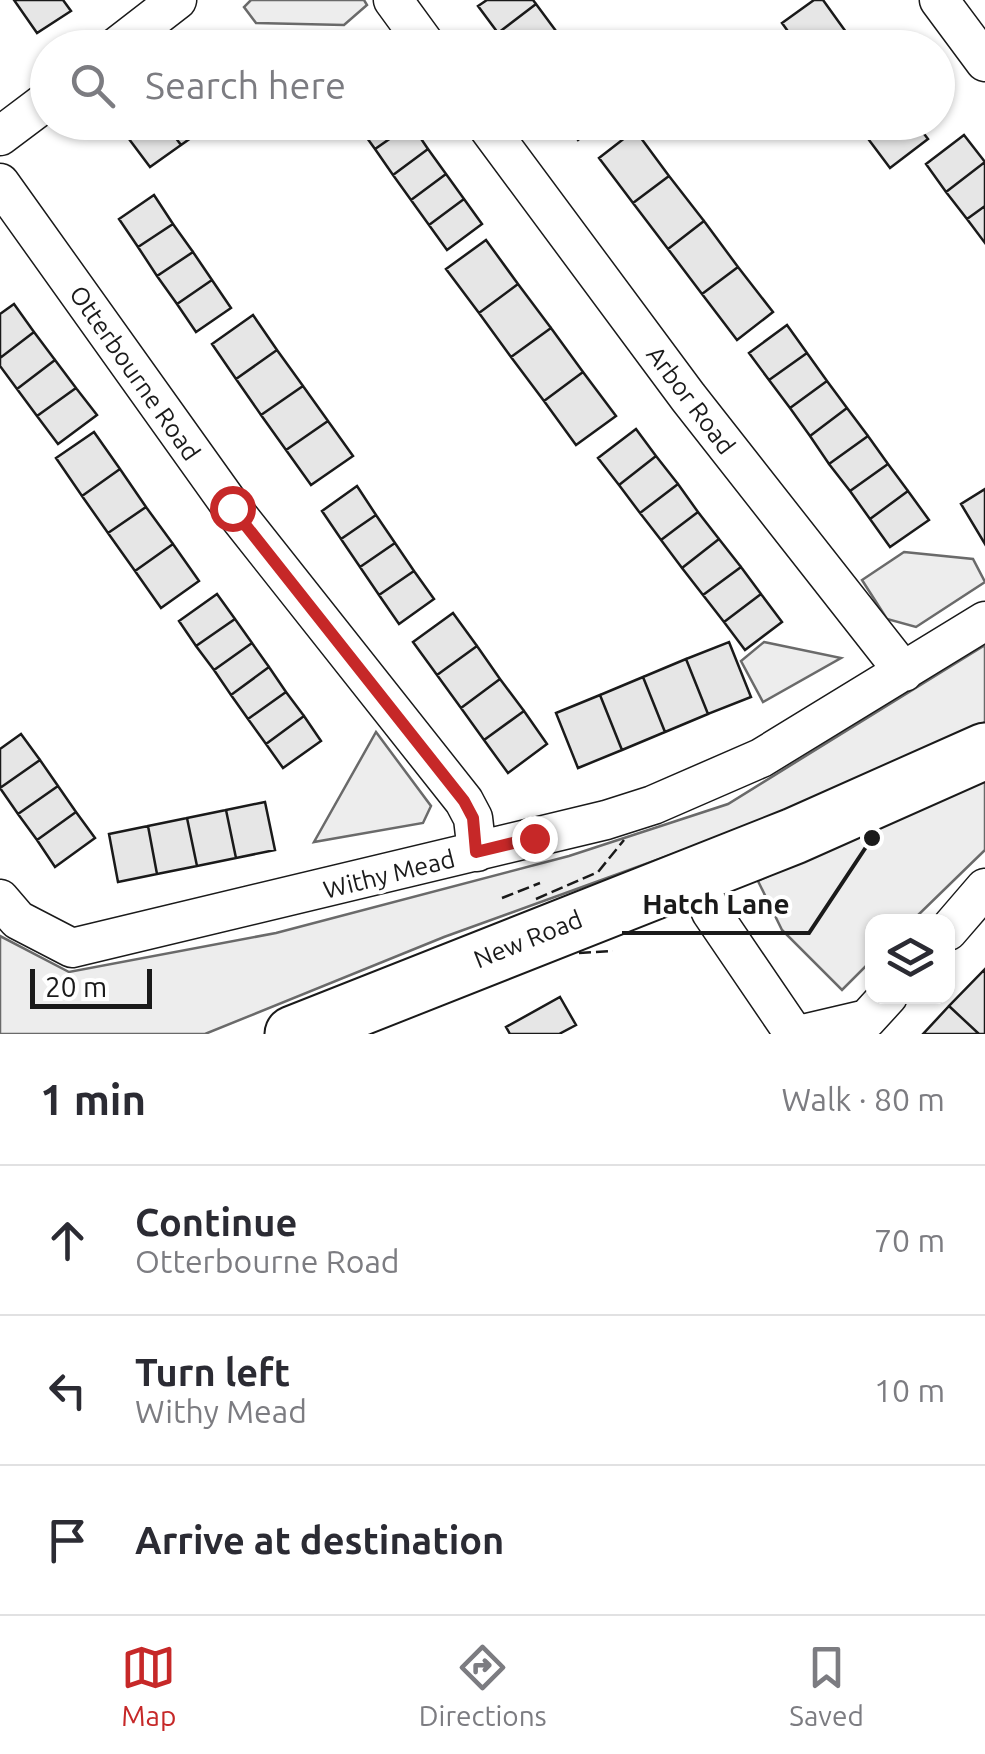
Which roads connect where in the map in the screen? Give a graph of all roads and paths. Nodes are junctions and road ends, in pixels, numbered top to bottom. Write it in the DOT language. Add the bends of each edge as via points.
graph roads {
  1 [pos="177,0"];
  2 [pos="393,0"];
  3 [pos="941,1"];
  4 [pos="138,30"];
  5 [pos="415,30"];
  6 [pos="985,62"];
  7 [pos="30,114"];
  8 [pos="0,136"];
  9 [pos="497,140"];
  10 [pos="0,183"];
  11 [pos="985,621"];
  12 [pos="904,672"];
  13 [pos="985,751"];
  14 [pos="476,852"];
  15 [pos="694,873"];
  16 [pos="985,888"];
  17 [pos="0,899"];
  18 [pos="955,923"];
  19 [pos="881,1004"];
  20 [pos="293,1034"];
  21 [pos="794,1034"];
  22 [pos="803,1034"];
  1 -- 4 [label="street"];
  2 -- 5 [label="street"];
  3 -- 6 [label="street"];
  7 -- 8 [label="street"];
  9 -- 12 [label="street, Arbor Road"];
  10 -- 14 [label="street, Otterbourne Road" via="232,508 464,801"];
  11 -- 12 [label="street, Withy Mead"];
  12 -- 14 [label="street, Withy Mead" via="761,758 653,805"];
  13 -- 15 [label="main road, New Road"];
  14 -- 17 [label="street, Withy Mead" via="72,948 18,920"];
  15 -- 20 [label="main road, New Road"];
  15 -- 21 [label="street" via="710,912"];
  16 -- 18 [label="street"];
  19 -- 22 [label="street" via="868,1019"];
}
